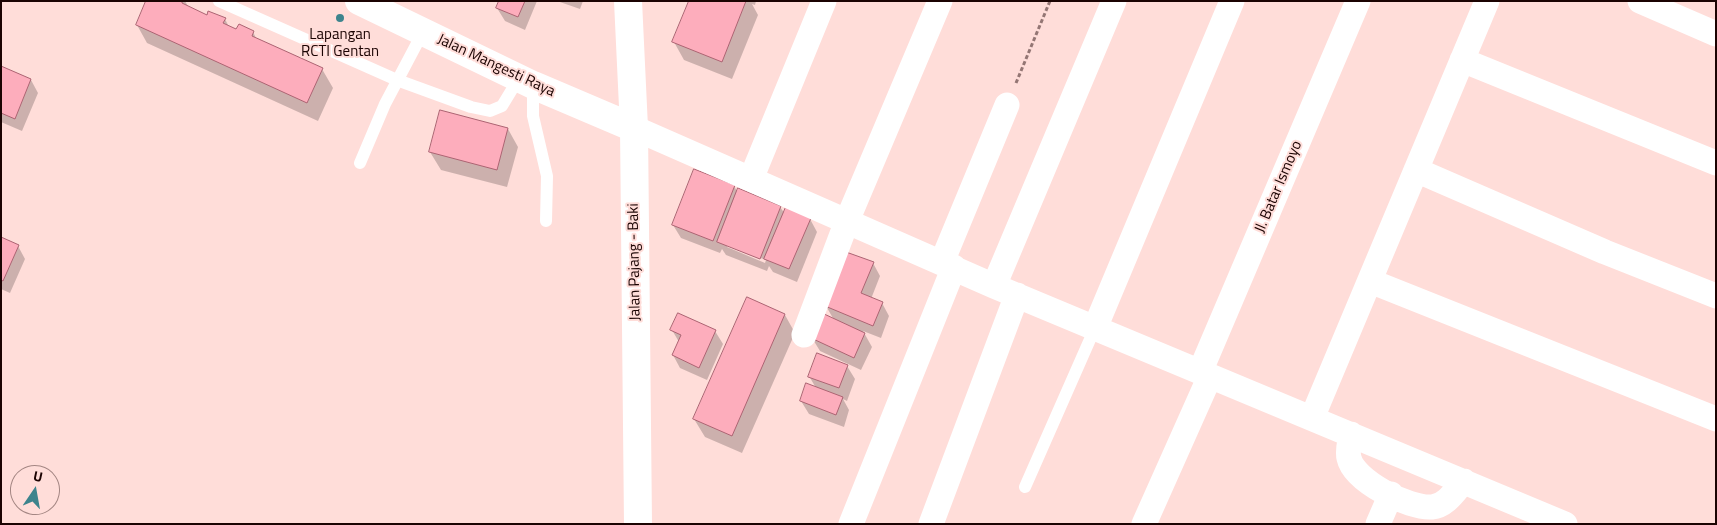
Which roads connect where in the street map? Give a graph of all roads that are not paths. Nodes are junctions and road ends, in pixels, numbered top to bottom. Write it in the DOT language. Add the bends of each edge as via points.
graph roads {
  1 [pos="218,1"];
  2 [pos="359,1"];
  3 [pos="628,1"];
  4 [pos="824,1"];
  5 [pos="940,1"];
  6 [pos="1114,1"];
  7 [pos="1232,1"];
  8 [pos="1358,1"];
  9 [pos="1487,1"];
  10 [pos="1640,1"];
  11 [pos="423,32"];
  12 [pos="1716,34"];
  13 [pos="1462,60"];
  14 [pos="398,80"];
  15 [pos="526,82"];
  16 [pos="1007,104"];
  17 [pos="634,128"];
  18 [pos="360,163"];
  19 [pos="1716,163"];
  20 [pos="1416,170"];
  21 [pos="751,179"];
  22 [pos="546,221"];
  23 [pos="847,221"];
  24 [pos="948,265"];
  25 [pos="1370,281"];
  26 [pos="994,286"];
  27 [pos="1017,295"];
  28 [pos="1716,296"];
  29 [pos="1095,328"];
  30 [pos="804,335"];
  31 [pos="1205,374"];
  32 [pos="1312,418"];
  33 [pos="1716,419"];
  34 [pos="1350,434"];
  35 [pos="1464,481"];
  36 [pos="1025,487"];
  37 [pos="1391,494"];
  38 [pos="1539,519"];
  39 [pos="638,524"];
  40 [pos="851,524"];
  41 [pos="931,524"];
  42 [pos="1144,524"];
  43 [pos="1378,524"];
  44 [pos="1565,524"];
  1 -- 14 [label="lane"];
  2 -- 11 [label="main road, Jalan Mangesti Raya"];
  3 -- 17 [label="main road, Jalan Pajang - Baki"];
  4 -- 21 [label="street"];
  5 -- 23 [label="street"];
  6 -- 26 [label="street"];
  7 -- 29 [label="street"];
  8 -- 31 [label="street, Jl. Batar Ismoyo"];
  9 -- 13 [label="street"];
  10 -- 12 [label="street"];
  11 -- 14 [label="lane"];
  11 -- 15 [label="main road, Jalan Mangesti Raya"];
  13 -- 19 [label="street"];
  13 -- 20 [label="street"];
  14 -- 15 [label="lane" via="470,107 490,111 502,106"];
  14 -- 18 [label="lane"];
  15 -- 17 [label="main road, Jalan Mangesti Raya"];
  15 -- 22 [label="lane" via="547,176"];
  16 -- 24 [label="street"];
  17 -- 21 [label="street"];
  17 -- 39 [label="main road, Jalan Pajang - Baki"];
  20 -- 25 [label="street"];
  20 -- 28 [label="street"];
  21 -- 23 [label="street"];
  23 -- 24 [label="street"];
  23 -- 30 [label="street"];
  24 -- 26 [label="street"];
  24 -- 40 [label="street"];
  25 -- 32 [label="street"];
  25 -- 33 [label="street"];
  26 -- 27 [label="street"];
  27 -- 29 [label="street"];
  27 -- 41 [label="street"];
  29 -- 31 [label="street"];
  29 -- 36 [label="lane"];
  31 -- 32 [label="street"];
  31 -- 42 [label="street, Jl. Batar Ismoyo"];
  32 -- 34 [label="street"];
  34 -- 35 [label="street"];
  34 -- 37 [label="street" via="1348,457 1355,472 1372,487"];
  35 -- 37 [label="street" via="1446,502 1432,508"];
  35 -- 38 [label="street"];
  37 -- 43 [label="street"];
  38 -- 44 [label="street"];
}
